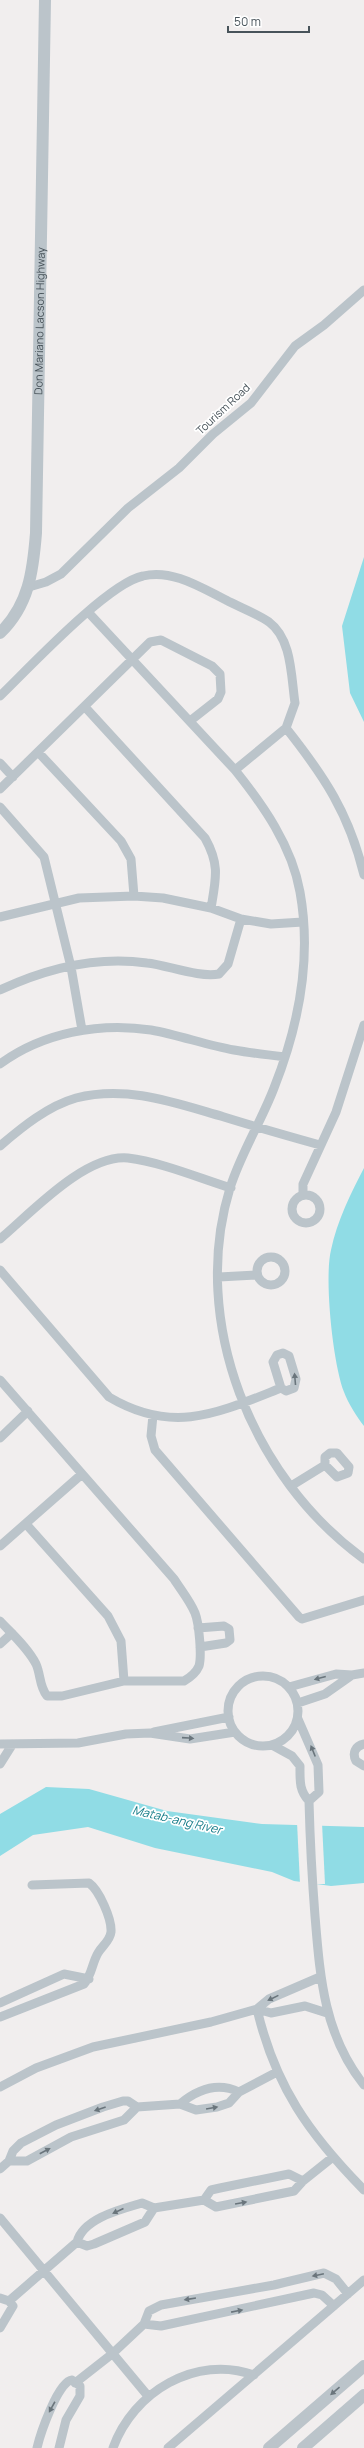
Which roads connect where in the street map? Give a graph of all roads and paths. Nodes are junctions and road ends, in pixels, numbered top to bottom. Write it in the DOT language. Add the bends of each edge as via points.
graph roads {
  1 [pos="45,0"];
  2 [pos="364,290"];
  3 [pos="29,587"];
  4 [pos="88,612"];
  5 [pos="0,633"];
  6 [pos="132,659"];
  7 [pos="0,696"];
  8 [pos="85,708"];
  9 [pos="190,721"];
  10 [pos="286,728"];
  11 [pos="38,752"];
  12 [pos="0,763"];
  13 [pos="235,770"];
  14 [pos="13,776"];
  15 [pos="0,789"];
  16 [pos="0,808"];
  17 [pos="364,874"];
  18 [pos="134,896"];
  19 [pos="55,903"];
  20 [pos="211,908"];
  21 [pos="0,917"];
  22 [pos="241,919"];
  23 [pos="303,922"];
  24 [pos="71,967"];
  25 [pos="0,990"];
  26 [pos="364,1025"];
  27 [pos="82,1030"];
  28 [pos="285,1057"];
  29 [pos="0,1064"];
  30 [pos="256,1127"];
  31 [pos="320,1145"];
  32 [pos="0,1146"];
  33 [pos="230,1188"];
  34 [pos="303,1195"];
  35 [pos="0,1239"];
  36 [pos="0,1270"];
  37 [pos="257,1276"];
  38 [pos="219,1277"];
  39 [pos="0,1380"];
  40 [pos="282,1388"];
  41 [pos="244,1403"];
  42 [pos="28,1411"];
  43 [pos="153,1415"];
  44 [pos="0,1438"];
  45 [pos="325,1465"];
  46 [pos="82,1474"];
  47 [pos="291,1486"];
  48 [pos="26,1524"];
  49 [pos="0,1546"];
  50 [pos="364,1559"];
  51 [pos="364,1600"];
  52 [pos="0,1621"];
  53 [pos="198,1628"];
  54 [pos="12,1633"];
  55 [pos="0,1644"];
  56 [pos="200,1647"];
  57 [pos="364,1673"];
  58 [pos="352,1675"];
  59 [pos="124,1681"];
  60 [pos="289,1687"];
  61 [pos="298,1703"];
  62 [pos="229,1717"];
  63 [pos="298,1719"];
  64 [pos="235,1732"];
  65 [pos="150,1733"];
  66 [pos="0,1744"];
  67 [pos="364,1744"];
  68 [pos="12,1745"];
  69 [pos="272,1745"];
  70 [pos="0,1764"];
  71 [pos="364,1766"];
  72 [pos="309,1801"];
  73 [pos="32,1885"];
  74 [pos="320,1977"];
  75 [pos="89,1979"];
  76 [pos="0,2003"];
  77 [pos="257,2009"];
  78 [pos="327,2013"];
  79 [pos="0,2017"];
  80 [pos="277,2072"];
  81 [pos="364,2085"];
  82 [pos="0,2087"];
  83 [pos="239,2092"];
  84 [pos="180,2104"];
  85 [pos="137,2107"];
  86 [pos="333,2157"];
  87 [pos="9,2161"];
  88 [pos="0,2169"];
  89 [pos="303,2181"];
  90 [pos="364,2190"];
  91 [pos="204,2200"];
  92 [pos="154,2208"];
  93 [pos="0,2218"];
  94 [pos="77,2242"];
  95 [pos="44,2271"];
  96 [pos="364,2280"];
  97 [pos="348,2294"];
  98 [pos="4,2299"];
  99 [pos="334,2306"];
  100 [pos="144,2324"];
  101 [pos="0,2328"];
  102 [pos="112,2354"];
  103 [pos="364,2366"];
  104 [pos="254,2375"];
  105 [pos="75,2383"];
  106 [pos="364,2395"];
  107 [pos="148,2396"];
  108 [pos="37,2448"];
  109 [pos="59,2448"];
  110 [pos="113,2448"];
  111 [pos="168,2448"];
  112 [pos="269,2448"];
  113 [pos="303,2448"];
  1 -- 3 [label="street, Don Mariano Lacson Highway" via="36,533"];
  2 -- 3 [label="street, Tourism Road" via="295,346 251,403 213,434 179,468 128,508 61,574"];
  3 -- 5 [label="street, Don Mariano Lacson Highway" via="20,609"];
  4 -- 6 [label="street"];
  4 -- 7 [label="street"];
  4 -- 10 [label="street" via="112,591 129,581 143,576 159,575 186,580 268,621 285,643 295,703"];
  6 -- 8 [label="street"];
  6 -- 9 [label="street"];
  6 -- 9 [label="street" via="150,642 160,640 212,666 220,674 222,692 218,699"];
  8 -- 11 [label="street"];
  8 -- 20 [label="street" via="205,838 214,855 216,876"];
  9 -- 13 [label="street"];
  10 -- 13 [label="street"];
  10 -- 17 [label="street" via="319,770 338,801 358,848"];
  11 -- 14 [label="street"];
  11 -- 18 [label="street" via="121,841 131,859"];
  12 -- 14 [label="street"];
  13 -- 23 [label="street" via="257,797 288,855 300,890"];
  14 -- 15 [label="street"];
  16 -- 19 [label="street" via="44,857"];
  18 -- 19 [label="street" via="79,898"];
  18 -- 20 [label="street" via="163,898"];
  19 -- 21 [label="street"];
  19 -- 24 [label="street"];
  20 -- 22 [label="street"];
  22 -- 23 [label="street" via="272,924"];
  22 -- 24 [label="street" via="228,964 219,974 205,974 146,962 102,962"];
  23 -- 28 [label="street" via="301,998"];
  24 -- 25 [label="street" via="43,972"];
  24 -- 27 [label="street"];
  26 -- 31 [label="street" via="336,1112"];
  27 -- 28 [label="street" via="121,1027 150,1030 234,1050"];
  27 -- 29 [label="street" via="29,1047"];
  28 -- 30 [label="street" via="274,1089"];
  30 -- 31 [label="street"];
  30 -- 32 [label="street" via="157,1097 108,1093 75,1098 53,1108 27,1124"];
  30 -- 33 [label="street"];
  31 -- 34 [label="street" via="303,1184"];
  33 -- 35 [label="street" via="143,1161 127,1158 108,1160 91,1165 74,1177"];
  33 -- 38 [label="street" via="222,1224"];
  36 -- 43 [label="street" via="109,1397 127,1408"];
  37 -- 38 [label="street"];
  38 -- 41 [label="street" via="225,1345"];
  39 -- 42 [label="street"];
  40 -- 41 [label="street"];
  41 -- 43 [label="street" via="200,1417"];
  41 -- 47 [label="street" via="271,1458"];
  42 -- 44 [label="street"];
  42 -- 46 [label="street"];
  43 -- 51 [label="street" via="151,1436 155,1450 298,1617 302,1619"];
  45 -- 47 [label="street"];
  46 -- 48 [label="street"];
  46 -- 53 [label="street" via="174,1579 195,1614"];
  47 -- 50 [label="street" via="340,1540"];
  48 -- 49 [label="street"];
  48 -- 59 [label="street" via="108,1616 121,1641"];
  52 -- 54 [label="street"];
  53 -- 56 [label="street"];
  53 -- 56 [label="street" via="224,1626 229,1630 230,1640 226,1643"];
  54 -- 55 [label="street"];
  54 -- 59 [label="street" via="36,1664 41,1688 47,1696 62,1696"];
  56 -- 59 [label="street" via="199,1665 193,1676 184,1681"];
  57 -- 58 [label="street"];
  58 -- 60 [label="street, one-way" via="336,1674"];
  58 -- 61 [label="street" via="325,1694"];
  60 -- 61 [label="street"];
  60 -- 62 [label="street" via="281,1680 270,1676 248,1680 232,1695"];
  61 -- 63 [label="street"];
  62 -- 64 [label="street"];
  62 -- 65 [label="street"];
  63 -- 69 [label="street" via="288,1736"];
  72 -- 63 [label="street, one-way" via="319,1792 318,1765"];
  65 -- 64 [label="street, one-way" via="190,1739"];
  64 -- 69 [label="street" via="245,1741 258,1746"];
  65 -- 68 [label="street" via="126,1734 78,1743"];
  66 -- 68 [label="street"];
  67 -- 71 [label="street" via="357,1747 354,1754 356,1761"];
  68 -- 70 [label="street"];
  69 -- 72 [label="street" via="292,1756 300,1766 300,1786"];
  72 -- 74 [label="street"];
  73 -- 75 [label="street" via="89,1883 100,1895 111,1932 109,1940 98,1954"];
  74 -- 77 [label="street, one-way" via="269,1999"];
  74 -- 78 [label="street"];
  75 -- 76 [label="street" via="64,1974"];
  75 -- 79 [label="street" via="84,1984"];
  77 -- 78 [label="street" via="271,2013 305,2006"];
  77 -- 80 [label="street"];
  77 -- 82 [label="street" via="211,2022 93,2047 36,2068"];
  78 -- 81 [label="street" via="341,2050"];
  80 -- 83 [label="street"];
  80 -- 86 [label="street" via="291,2101"];
  83 -- 84 [label="street" via="222,2086 197,2092"];
  84 -- 83 [label="street, one-way" via="196,2110 216,2107 230,2103"];
  84 -- 85 [label="street"];
  87 -- 85 [label="street, one-way" via="26,2161 71,2137 124,2120"];
  85 -- 87 [label="street, one-way" via="123,2101 56,2125 16,2147"];
  86 -- 89 [label="street"];
  86 -- 90 [label="street"];
  87 -- 88 [label="street"];
  91 -- 89 [label="street, one-way" via="216,2207 282,2195 294,2191"];
  89 -- 91 [label="street" via="290,2174 211,2190"];
  91 -- 92 [label="street"];
  92 -- 94 [label="street" via="145,2222 94,2244 87,2246"];
  92 -- 94 [label="street, one-way" via="142,2203 102,2218 81,2232"];
  93 -- 95 [label="street"];
  94 -- 95 [label="street"];
  95 -- 98 [label="street"];
  95 -- 102 [label="street"];
  96 -- 97 [label="street"];
  97 -- 99 [label="street"];
  97 -- 100 [label="street, one-way" via="336,2279 324,2273 274,2285 161,2305 149,2311"];
  98 -- 101 [label="street" via="13,2306"];
  100 -- 99 [label="street, one-way" via="161,2326 314,2293 322,2295"];
  99 -- 104 [label="street"];
  100 -- 102 [label="street"];
  102 -- 105 [label="street"];
  102 -- 107 [label="street"];
  103 -- 112 [label="street, one-way"];
  104 -- 107 [label="street" via="228,2369 197,2371"];
  104 -- 111 [label="street"];
  105 -- 108 [label="street, one-way" via="72,2380 65,2383 48,2413"];
  105 -- 109 [label="street" via="80,2386 81,2392 66,2420"];
  106 -- 113 [label="street"];
  107 -- 110 [label="street" via="125,2424"];
}
